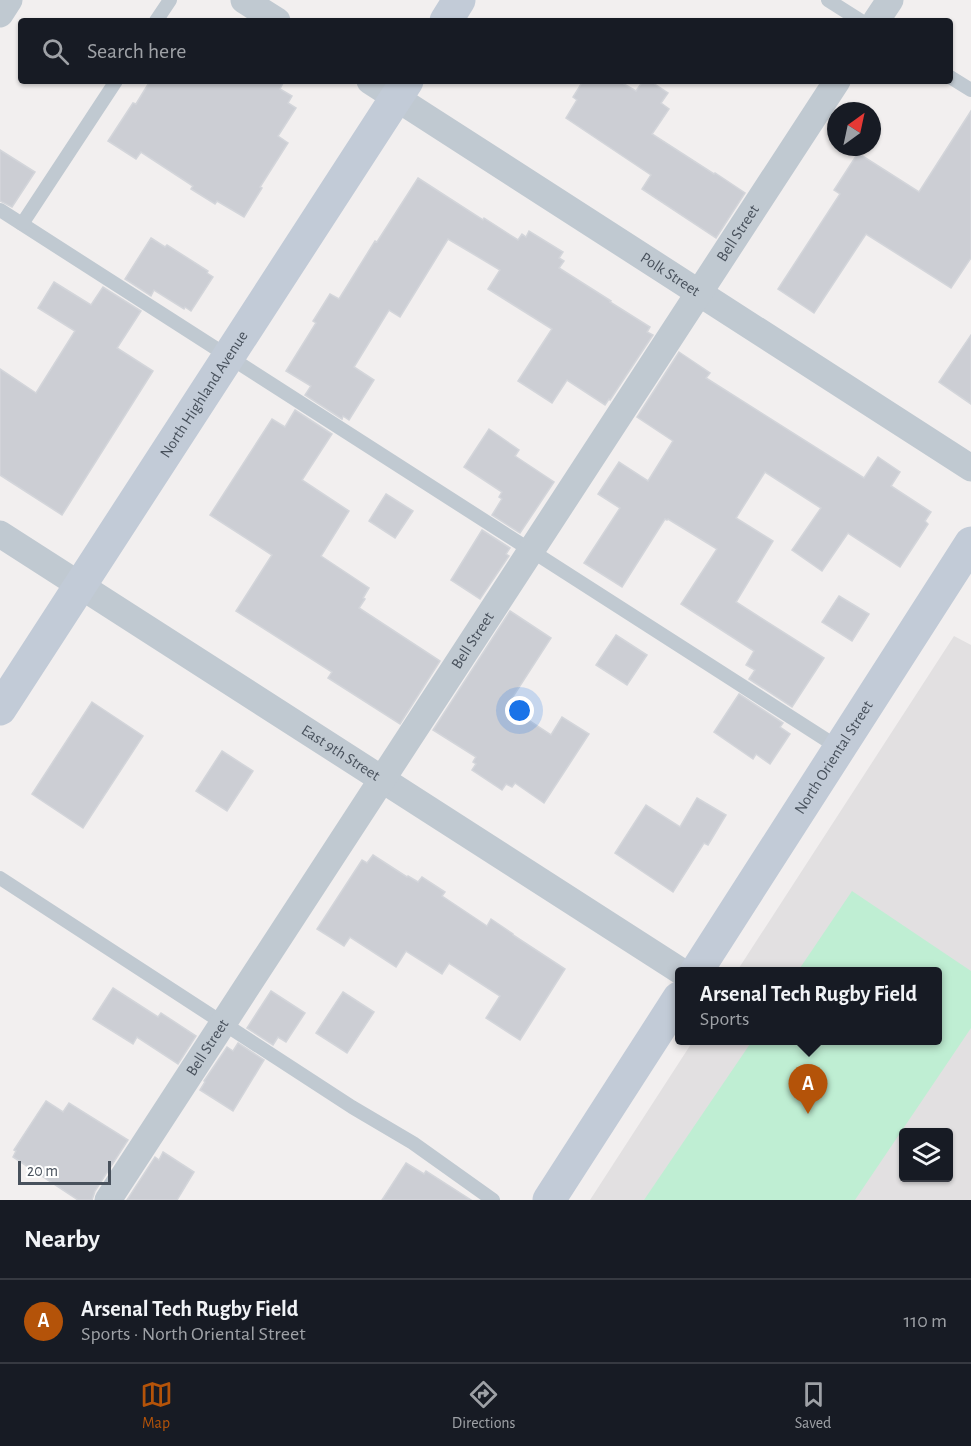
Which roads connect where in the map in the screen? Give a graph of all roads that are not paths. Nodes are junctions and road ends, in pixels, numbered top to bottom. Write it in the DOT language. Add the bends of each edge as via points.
graph roads {
  1 [pos="9,0"];
  2 [pos="170,0"];
  3 [pos="244,0"];
  4 [pos="459,0"];
  5 [pos="828,0"];
  6 [pos="890,0"];
  7 [pos="0,14"];
  8 [pos="158,18"];
  9 [pos="272,18"];
  10 [pos="448,18"];
  11 [pos="856,18"];
  12 [pos="878,18"];
  13 [pos="953,79"];
  14 [pos="114,84"];
  15 [pos="835,84"];
  16 [pos="391,87"];
  17 [pos="971,90"];
  18 [pos="0,210"];
  19 [pos="22,224"];
  20 [pos="699,293"];
  21 [pos="228,356"];
  22 [pos="971,468"];
  23 [pos="0,534"];
  24 [pos="971,543"];
  25 [pos="532,550"];
  26 [pos="79,585"];
  27 [pos="0,709"];
  28 [pos="840,748"];
  29 [pos="382,780"];
  30 [pos="0,878"];
  31 [pos="699,967"];
  32 [pos="675,968"];
  33 [pos="675,1004"];
  34 [pos="224,1023"];
  35 [pos="108,1200"];
  36 [pos="493,1200"];
  37 [pos="549,1200"];
  1 -- 7 [label="street"];
  2 -- 8 [label="lane"];
  3 -- 9 [label="street"];
  4 -- 10 [label="street"];
  5 -- 11 [label="lane"];
  6 -- 12 [label="street"];
  13 -- 17 [label="lane"];
  14 -- 19 [label="lane"];
  15 -- 20 [label="street, Bell Street"];
  16 -- 20 [label="street, Polk Street"];
  16 -- 21 [label="street, North Highland Avenue"];
  18 -- 19 [label="lane"];
  19 -- 21 [label="lane"];
  20 -- 22 [label="street, Polk Street"];
  20 -- 25 [label="street, Bell Street"];
  21 -- 25 [label="lane"];
  21 -- 26 [label="street, North Highland Avenue"];
  23 -- 26 [label="street, East 9th Street"];
  24 -- 28 [label="street, North Oriental Street"];
  25 -- 28 [label="lane"];
  25 -- 29 [label="street, Bell Street"];
  26 -- 27 [label="street, North Highland Avenue"];
  26 -- 29 [label="street, East 9th Street"];
  28 -- 31 [label="street, North Oriental Street"];
  29 -- 32 [label="street, East 9th Street"];
  29 -- 34 [label="street, Bell Street"];
  30 -- 34 [label="lane"];
  33 -- 37 [label="street"];
  34 -- 35 [label="street, Bell Street"];
  34 -- 36 [label="lane" via="413,1143"];
}
